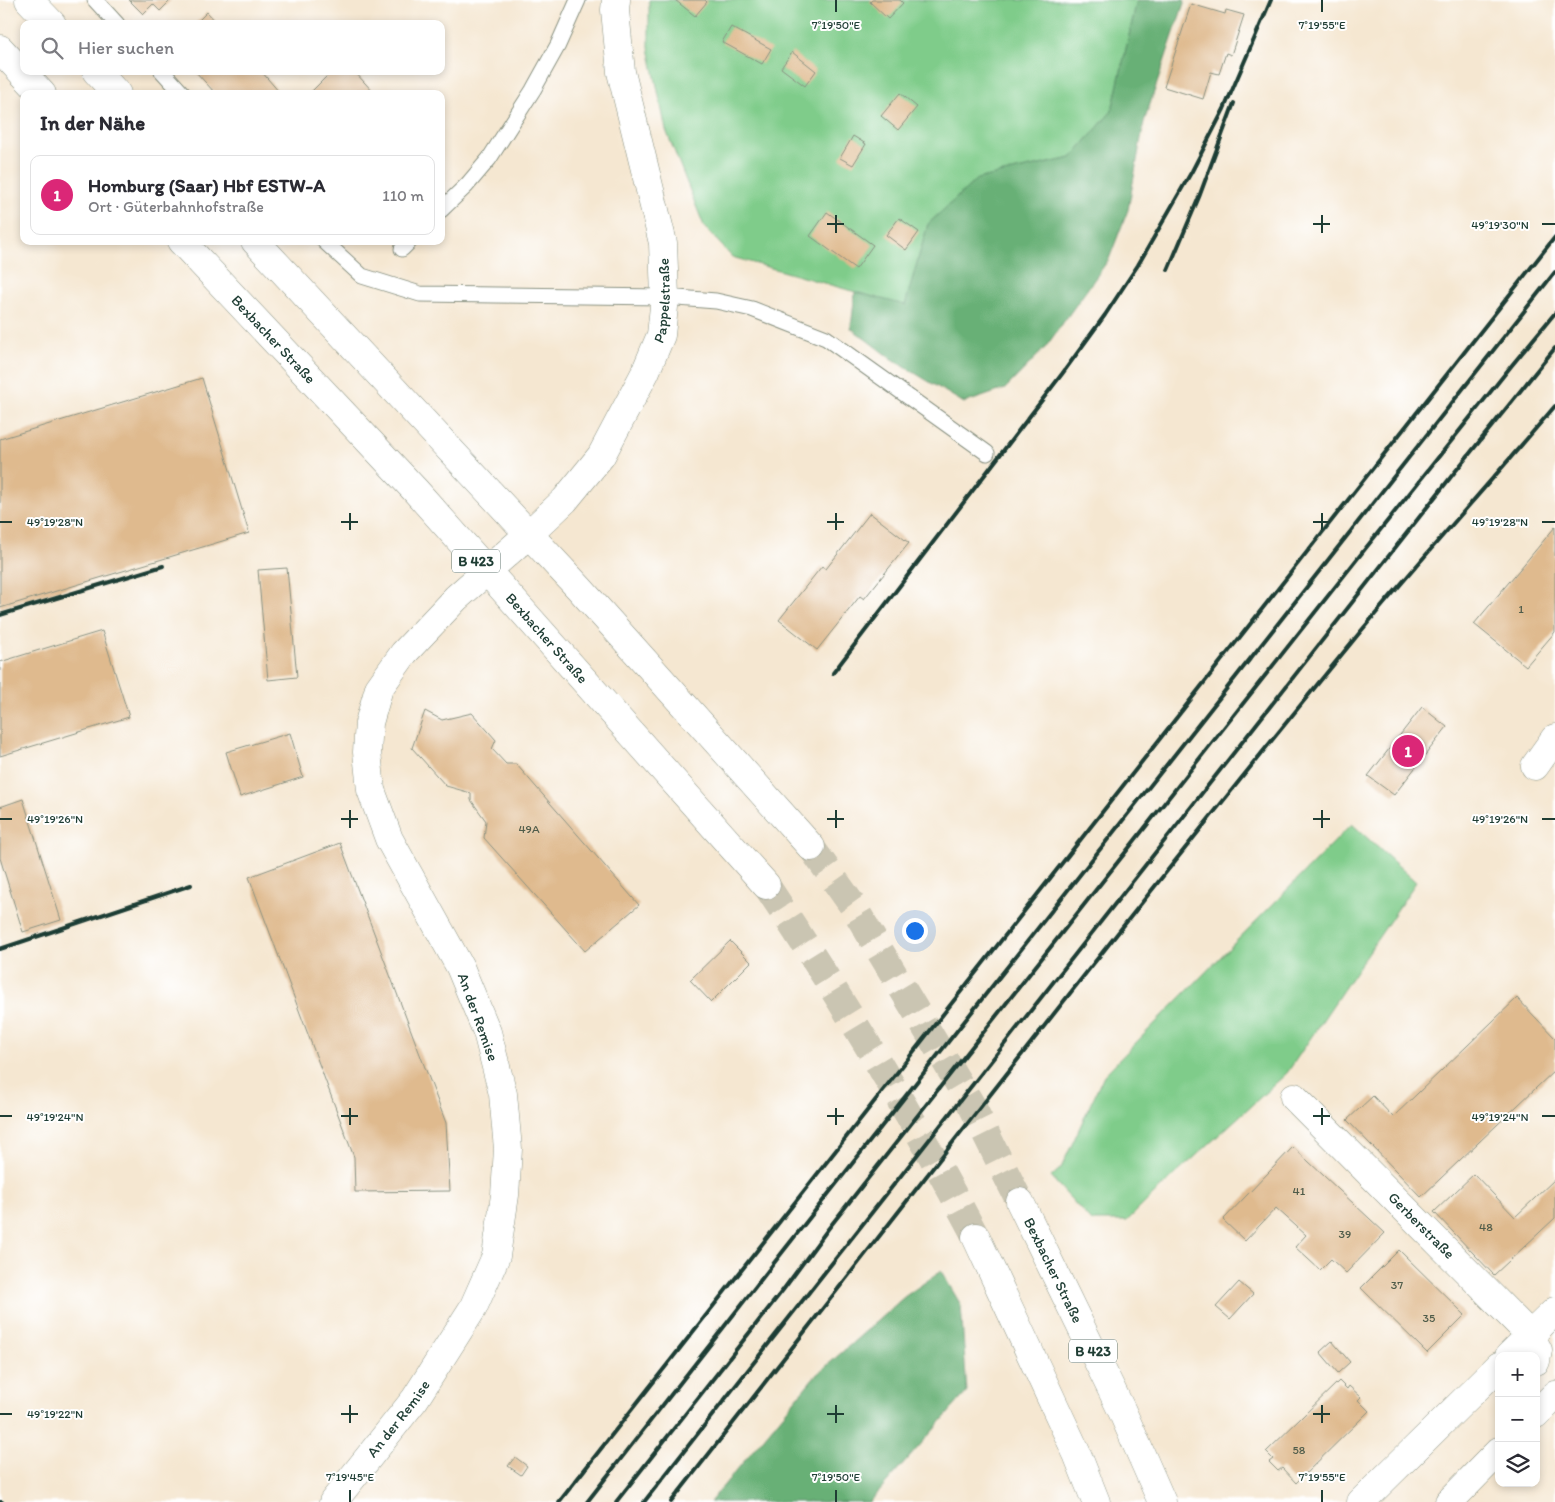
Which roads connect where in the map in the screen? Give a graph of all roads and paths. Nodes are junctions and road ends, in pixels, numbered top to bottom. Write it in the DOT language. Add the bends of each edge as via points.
graph roads {
  1 [pos="29,0"];
  2 [pos="95,0"];
  3 [pos="578,0"];
  4 [pos="616,0"];
  5 [pos="48,20"];
  6 [pos="113,20"];
  7 [pos="0,49"];
  8 [pos="20,70"];
  9 [pos="24,75"];
  10 [pos="100,75"];
  11 [pos="166,75"];
  12 [pos="38,90"];
  13 [pos="113,90"];
  14 [pos="179,90"];
  15 [pos="445,206"];
  16 [pos="184,245"];
  17 [pos="259,245"];
  18 [pos="328,245"];
  19 [pos="665,296"];
  20 [pos="987,453"];
  21 [pos="529,534"];
  22 [pos="506,554"];
  23 [pos="486,572"];
  24 [pos="1555,738"];
  25 [pos="1535,766"];
  26 [pos="811,847"];
  27 [pos="766,885"];
  28 [pos="1294,1097"];
  29 [pos="1020,1202"];
  30 [pos="976,1237"];
  31 [pos="1555,1310"];
  32 [pos="1530,1335"];
  33 [pos="1513,1352"];
  34 [pos="1538,1352"];
  35 [pos="1495,1370"];
  36 [pos="1555,1395"];
  37 [pos="1540,1410"];
  38 [pos="1495,1453"];
  39 [pos="333,1502"];
  40 [pos="1096,1502"];
  41 [pos="1162,1502"];
  42 [pos="1361,1502"];
  43 [pos="1449,1502"];
  1 -- 5 [label="main road"];
  2 -- 6 [label="lane"];
  3 -- 15 [label="lane" via="558,46 489,160"];
  4 -- 19 [label="main road, Pappelstraße" via="621,72 663,243"];
  7 -- 8 [label="main road"];
  9 -- 12 [label="main road"];
  10 -- 13 [label="main road"];
  11 -- 14 [label="lane"];
  16 -- 23 [label="main road, Bexbacher Straße / B 423" via="414,490"];
  17 -- 21 [label="main road"];
  18 -- 19 [label="lane" via="362,276 420,294"];
  19 -- 20 [label="lane" via="716,301 752,309 826,338"];
  19 -- 21 [label="main road, Pappelstraße" via="660,335 646,373 623,418 601,456 565,500"];
  21 -- 22 [label="main road, Pappelstraße"];
  21 -- 26 [label="main road"];
  22 -- 23 [label="main road, An der Remise"];
  23 -- 27 [label="main road, Bexbacher Straße / B 423"];
  23 -- 39 [label="main road, An der Remise" via="456,598 404,653 379,688 369,723 367,752 371,790 389,839 460,967 487,1032 503,1094 508,1149 506,1195 496,1256 473,1308 415,1399"];
  24 -- 25 [label="main road"];
  28 -- 32 [label="main road, Gerberstraße"];
  29 -- 41 [label="main road, Bexbacher Straße / B 423" via="1122,1410"];
  30 -- 40 [label="main road"];
  31 -- 32 [label="main road"];
  32 -- 33 [label="main road"];
  32 -- 34 [label="main road, Gerberstraße"];
  35 -- 42 [label="main road"];
  36 -- 37 [label="main road"];
  38 -- 43 [label="main road"];
}
